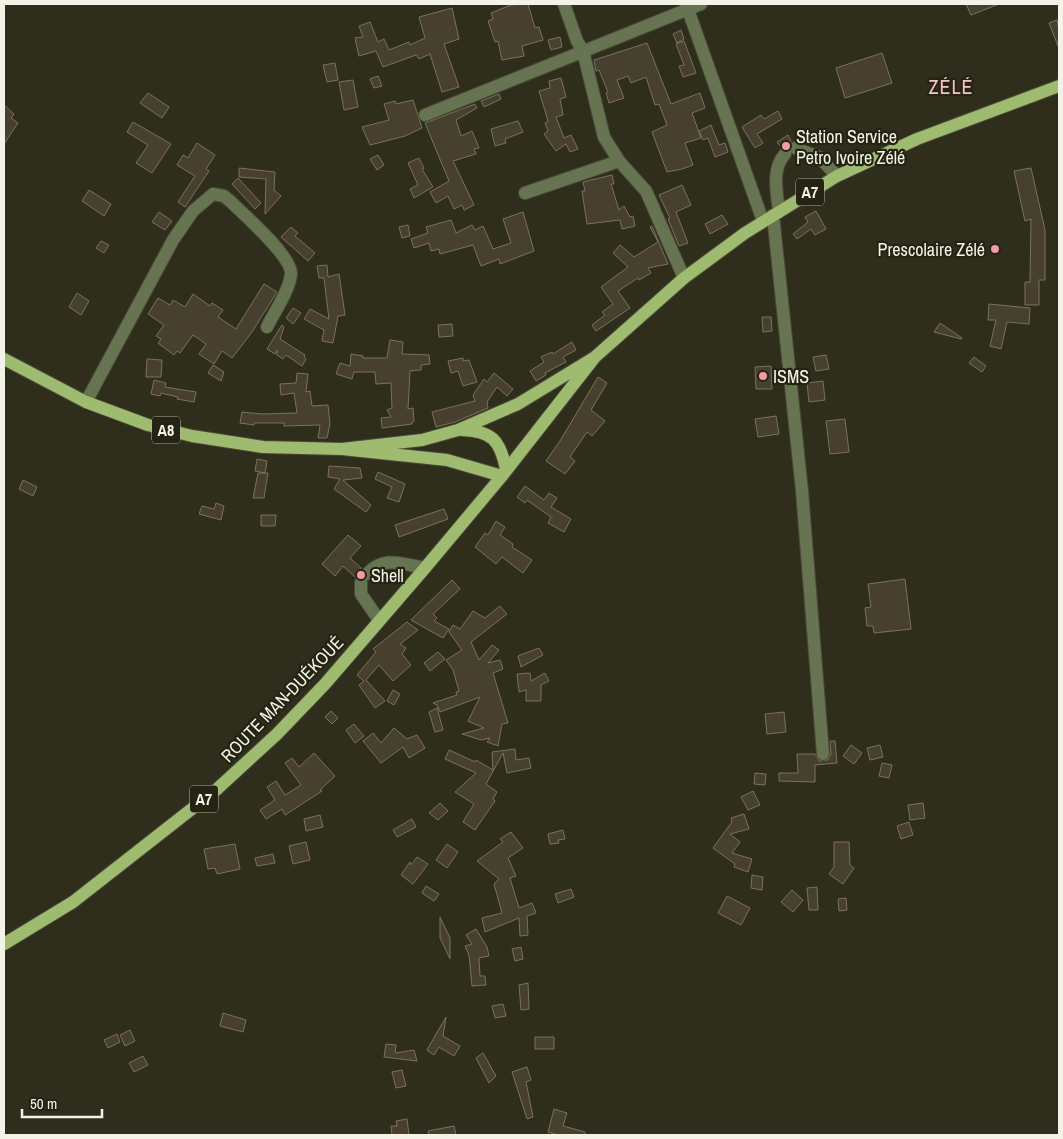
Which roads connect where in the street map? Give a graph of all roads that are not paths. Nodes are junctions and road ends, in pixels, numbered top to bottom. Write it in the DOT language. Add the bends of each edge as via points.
graph roads {
  1 [pos="564,4"];
  2 [pos="701,4"];
  3 [pos="687,6"];
  4 [pos="583,51"];
  5 [pos="1059,86"];
  6 [pos="425,115"];
  7 [pos="619,161"];
  8 [pos="837,176"];
  9 [pos="525,193"];
  10 [pos="772,216"];
  11 [pos="684,278"];
  12 [pos="267,327"];
  13 [pos="594,357"];
  14 [pos="4,359"];
  15 [pos="86,402"];
  16 [pos="458,430"];
  17 [pos="342,449"];
  18 [pos="504,472"];
  19 [pos="424,568"];
  20 [pos="379,620"];
  21 [pos="823,754"];
  22 [pos="4,944"];
  1 -- 4 [label="street"];
  2 -- 3 [label="street"];
  3 -- 4 [label="street"];
  3 -- 10 [label="street"];
  4 -- 6 [label="street"];
  4 -- 7 [label="street" via="604,137"];
  5 -- 8 [label="main road, A7" via="916,139"];
  7 -- 9 [label="street"];
  7 -- 11 [label="street" via="646,190"];
  8 -- 10 [label="main road, A7"];
  8 -- 10 [label="street" via="819,157 790,151 777,162"];
  10 -- 11 [label="main road, A7"];
  10 -- 21 [label="street" via="802,491"];
  11 -- 13 [label="main road, A7"];
  12 -- 15 [label="street" via="290,281 291,272 280,252 230,201 212,194 193,211 172,240"];
  13 -- 16 [label="main road, A8" via="518,404"];
  13 -- 18 [label="main road, A7"];
  14 -- 15 [label="main road, A8"];
  15 -- 17 [label="main road, A8" via="148,425 192,436 263,447"];
  16 -- 17 [label="main road, A8" via="422,440"];
  16 -- 18 [label="main road, A8" via="477,431 497,442 502,452"];
  17 -- 18 [label="main road, A8" via="447,460"];
  18 -- 19 [label="main road, ROUTE MAN-DUÉKOUÉ / A7"];
  19 -- 20 [label="main road, ROUTE MAN-DUÉKOUÉ / A7"];
  19 -- 20 [label="street" via="386,561 376,564 364,578 361,594"];
  20 -- 22 [label="main road, ROUTE MAN-DUÉKOUÉ / A7" via="294,717 216,790 72,902"];
}
